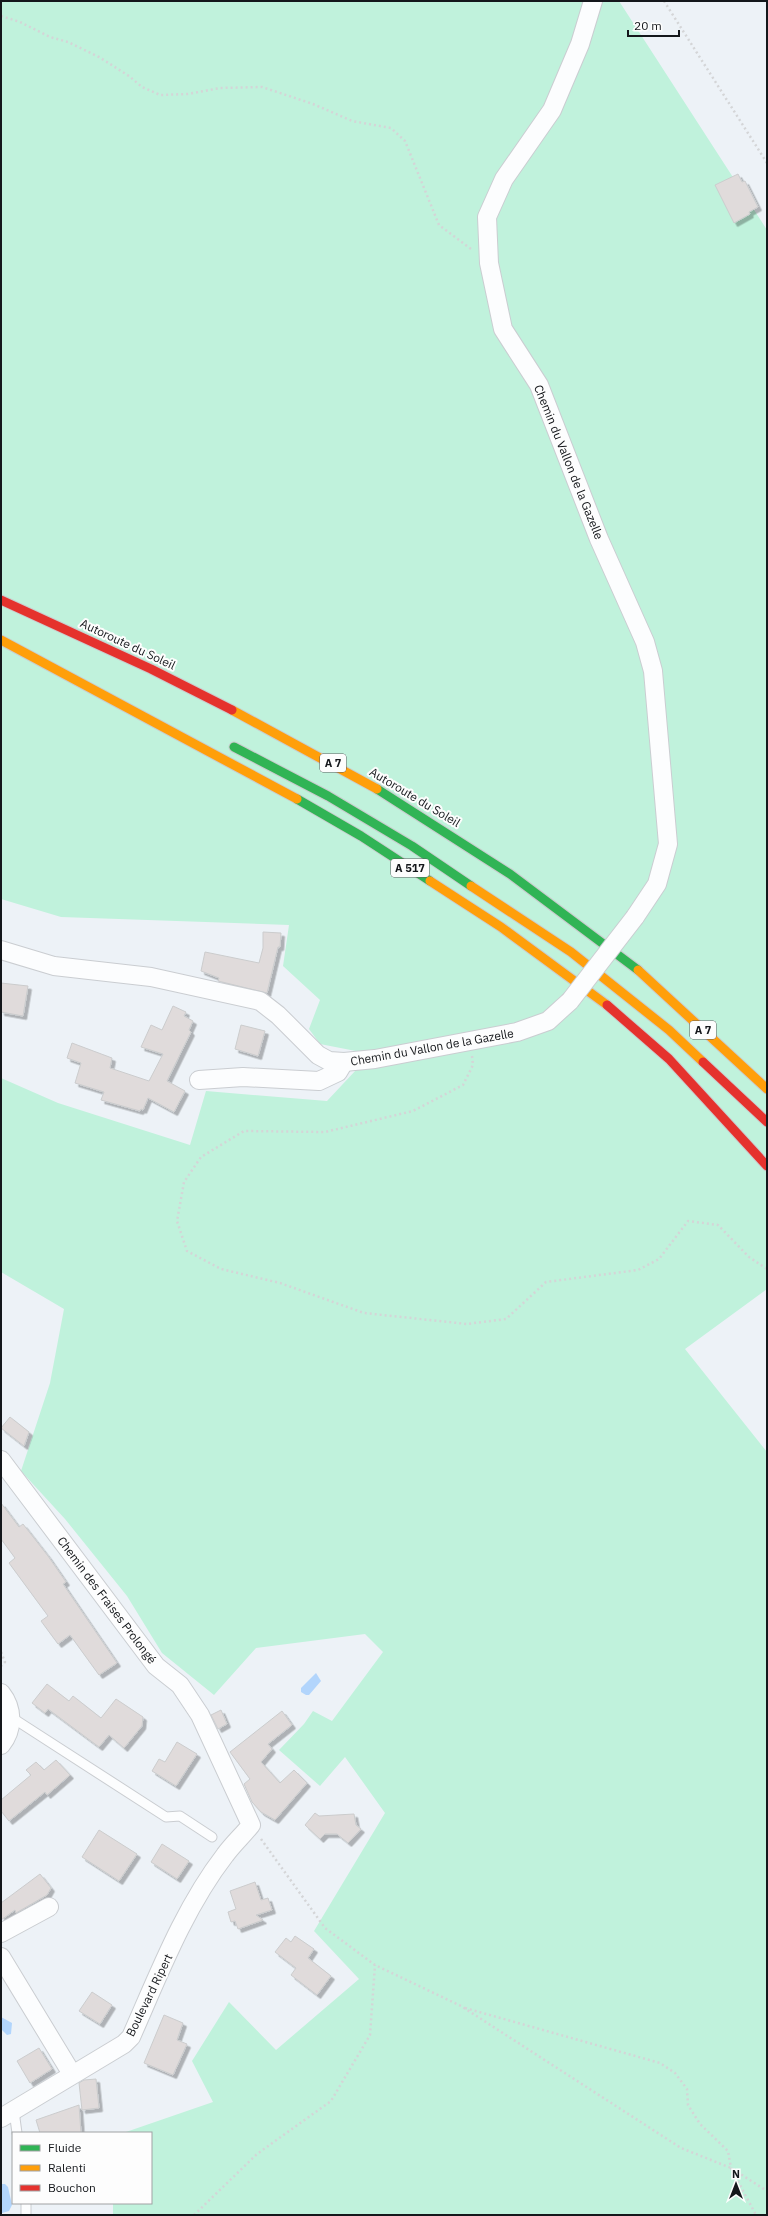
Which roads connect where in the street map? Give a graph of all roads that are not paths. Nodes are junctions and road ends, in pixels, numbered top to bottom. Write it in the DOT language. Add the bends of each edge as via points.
graph roads {
  1 [pos="592,1"];
  2 [pos="1,600"];
  3 [pos="1,639"];
  4 [pos="93,678"];
  5 [pos="224,742"];
  6 [pos="1,950"];
  7 [pos="639,971"];
  8 [pos="732,1044"];
  9 [pos="344,1062"];
  10 [pos="199,1080"];
  11 [pos="767,1089"];
  12 [pos="767,1122"];
  13 [pos="767,1166"];
  14 [pos="1,1460"];
  15 [pos="1,1693"];
  16 [pos="11,1717"];
  17 [pos="1,1745"];
  18 [pos="251,1825"];
  19 [pos="212,1837"];
  20 [pos="49,1907"];
  21 [pos="1,1933"];
  22 [pos="1,1957"];
  23 [pos="72,2074"];
  24 [pos="8,2115"];
  25 [pos="17,2132"];
  26 [pos="26,2204"];
  27 [pos="26,2215"];
  1 -- 9 [label="street, Chemin du Vallon de la Gazelle, bridge" via="580,44 552,110 504,179 487,217 489,263 503,329 538,385 599,538 645,642 653,671 668,844 658,884 570,1001 548,1021 529,1029 495,1037 375,1059"];
  2 -- 7 [label="highway, Autoroute du Soleil / A 7" via="173,679 342,767 488,858"];
  3 -- 4 [label="highway"];
  3 -- 13 [label="highway, A 517" via="294,797 361,836 501,927 611,1008 669,1059"];
  5 -- 12 [label="highway, A 7" via="328,796 412,846 571,952 669,1030"];
  6 -- 9 [label="street, Chemin du Vallon de la Gazelle" via="54,966 151,977 260,1001 278,1015 318,1055 329,1061"];
  7 -- 8 [label="highway"];
  7 -- 11 [label="highway, Autoroute du Soleil / A 7"];
  9 -- 10 [label="street" via="338,1072 319,1081 244,1077"];
  14 -- 18 [label="street, Chemin des Fraises Prolongé" via="156,1666 180,1685 200,1715"];
  15 -- 16 [label="street" via="8,1702"];
  16 -- 17 [label="street"];
  16 -- 19 [label="lane" via="166,1817 180,1816"];
  18 -- 23 [label="street, Boulevard Ripert" via="225,1855 192,1906 131,2037 124,2044"];
  20 -- 21 [label="street"];
  22 -- 23 [label="street"];
  23 -- 24 [label="street, Boulevard Ripert"];
  24 -- 25 [label="lane"];
  26 -- 27 [label="lane"];
}
